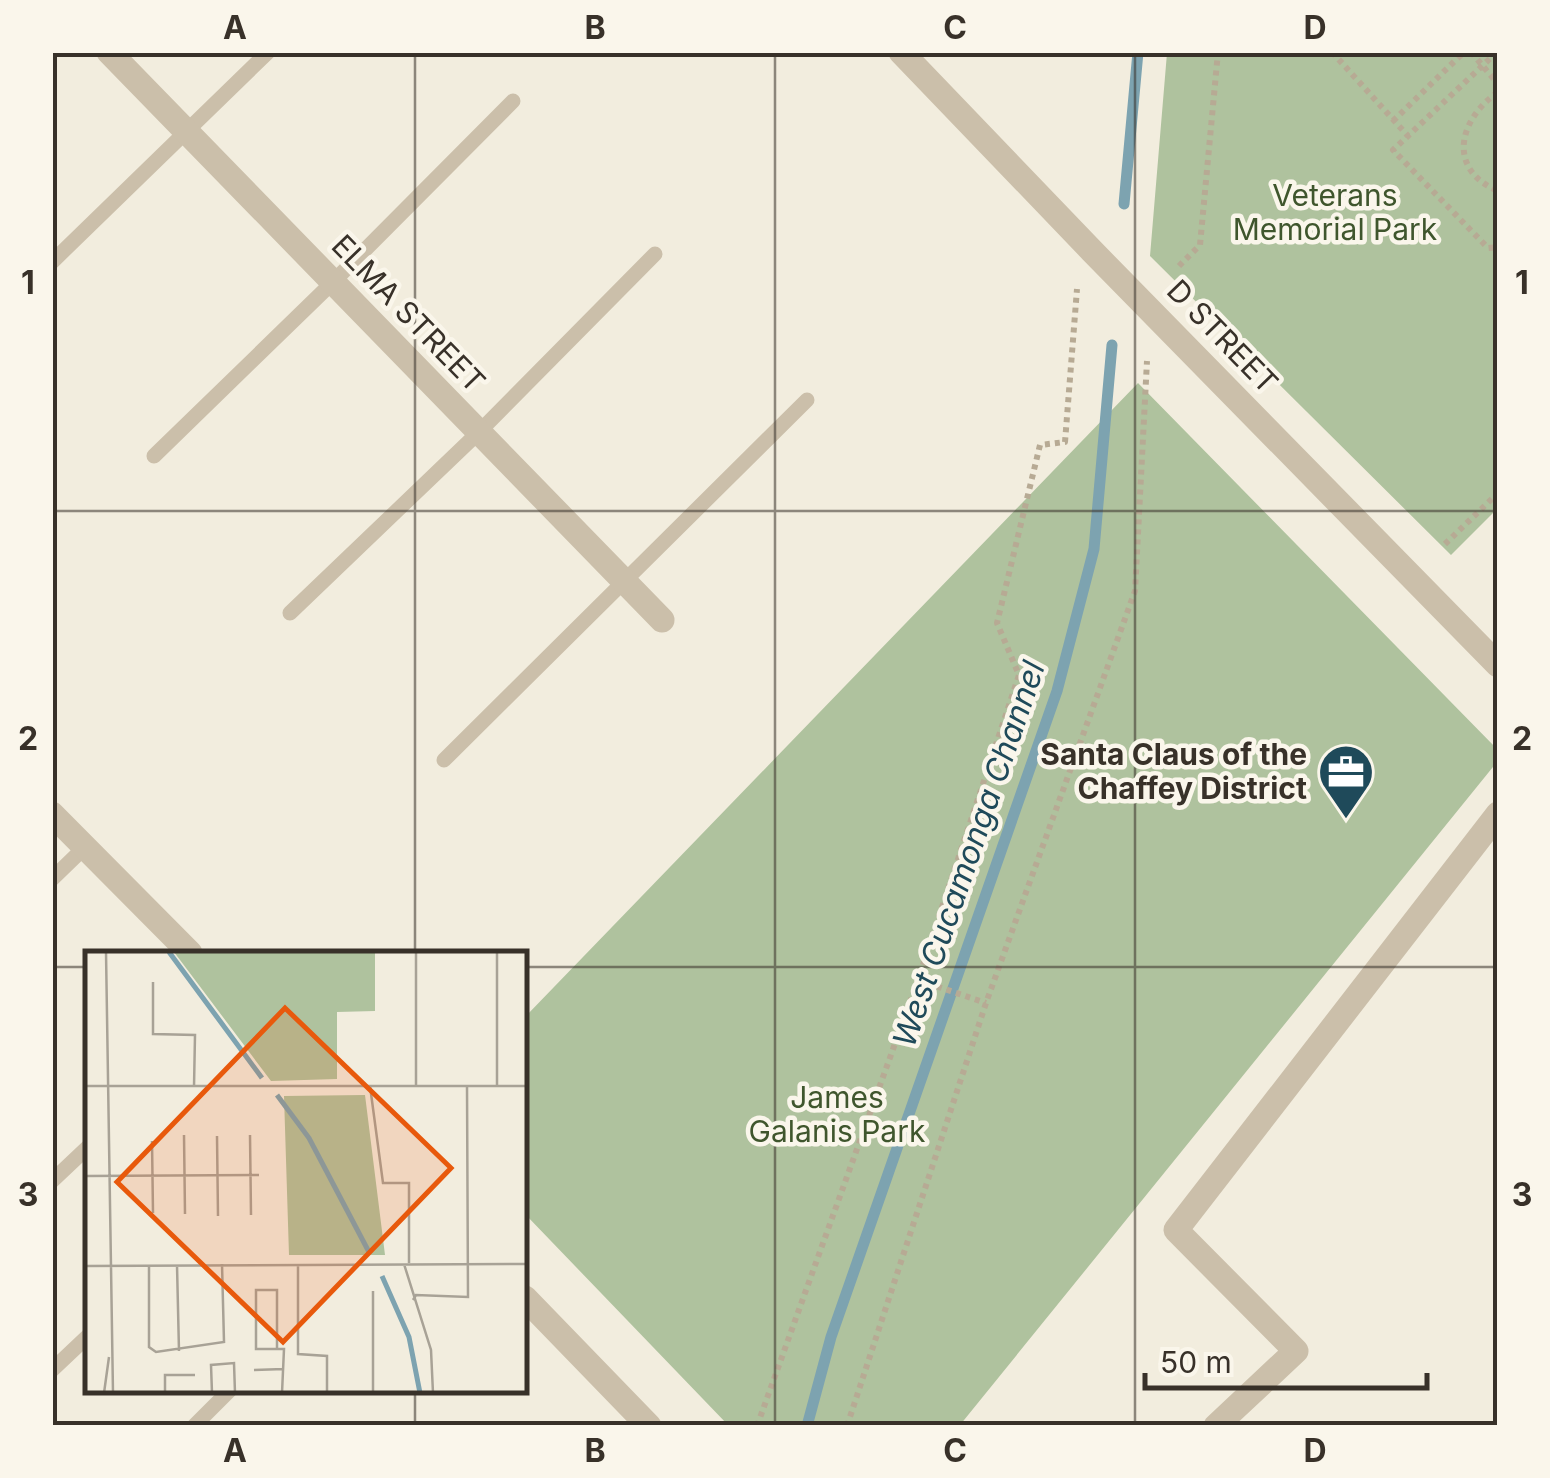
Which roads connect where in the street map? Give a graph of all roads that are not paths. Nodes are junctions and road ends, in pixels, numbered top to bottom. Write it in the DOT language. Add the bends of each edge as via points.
graph roads {
  1 [pos="109,52"];
  2 [pos="268,52"];
  3 [pos="901,52"];
  4 [pos="513,101"];
  5 [pos="186,132"];
  6 [pos="656,254"];
  7 [pos="52,262"];
  8 [pos="332,282"];
  9 [pos="806,400"];
  10 [pos="479,432"];
  11 [pos="154,456"];
  12 [pos="624,581"];
  13 [pos="290,614"];
  14 [pos="662,620"];
  15 [pos="1498,665"];
  16 [pos="444,760"];
  17 [pos="52,814"];
  18 [pos="1498,814"];
  19 [pos="85,846"];
  20 [pos="52,879"];
  21 [pos="188,951"];
  22 [pos="85,1150"];
  23 [pos="52,1181"];
  24 [pos="528,1301"];
  25 [pos="85,1339"];
  26 [pos="52,1370"];
  27 [pos="227,1393"];
  28 [pos="194,1426"];
  29 [pos="649,1426"];
  30 [pos="1216,1426"];
  1 -- 5 [label="street, ELMA STREET"];
  2 -- 5 [label="lane"];
  3 -- 15 [label="street, D STREET"];
  4 -- 8 [label="lane"];
  5 -- 7 [label="lane"];
  5 -- 8 [label="street, ELMA STREET"];
  6 -- 10 [label="lane"];
  8 -- 10 [label="street, ELMA STREET"];
  8 -- 11 [label="lane"];
  9 -- 12 [label="lane"];
  10 -- 12 [label="street, ELMA STREET"];
  10 -- 13 [label="lane"];
  12 -- 14 [label="street, ELMA STREET"];
  12 -- 16 [label="lane"];
  17 -- 19 [label="street"];
  18 -- 30 [label="street" via="1176,1230 1296,1351"];
  19 -- 20 [label="lane"];
  19 -- 21 [label="street"];
  22 -- 23 [label="lane"];
  24 -- 29 [label="street"];
  25 -- 26 [label="lane"];
  27 -- 28 [label="lane"];
}
